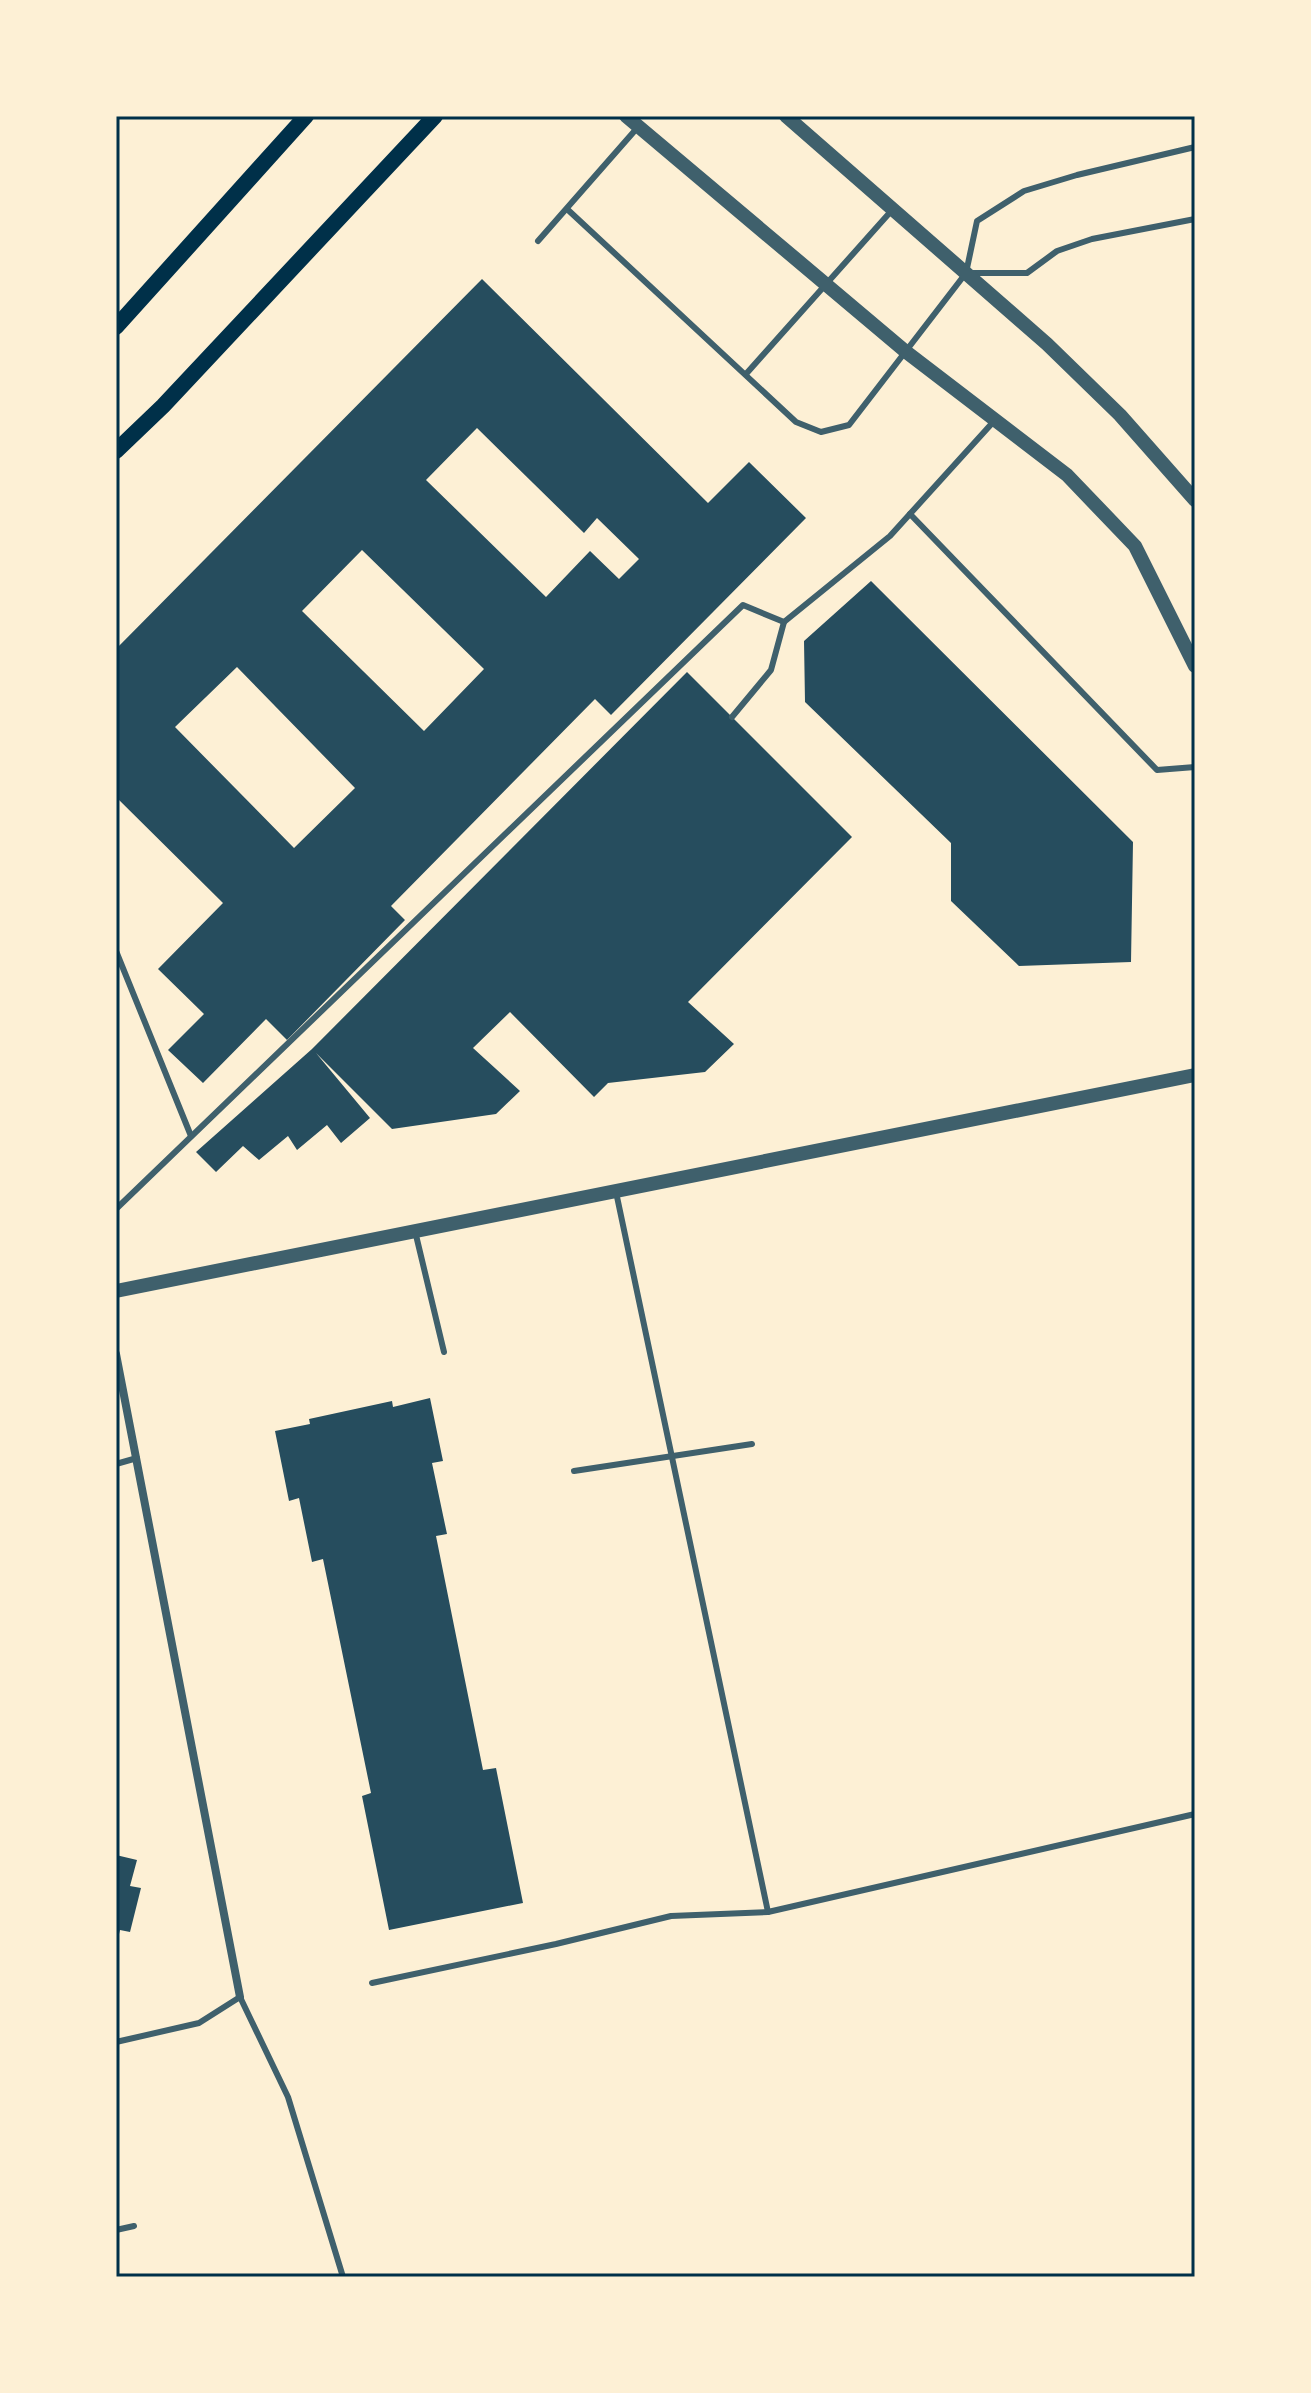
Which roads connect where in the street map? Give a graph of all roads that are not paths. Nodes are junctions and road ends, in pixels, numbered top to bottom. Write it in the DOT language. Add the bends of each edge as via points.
graph roads {
  1 [pos="306,116"];
  2 [pos="435,116"];
  3 [pos="626,116"];
  4 [pos="786,116"];
  5 [pos="638,127"];
  6 [pos="1195,147"];
  7 [pos="567,209"];
  8 [pos="893,209"];
  9 [pos="1195,219"];
  10 [pos="538,241"];
  11 [pos="966,273"];
  12 [pos="825,285"];
  13 [pos="116,327"];
  14 [pos="905,351"];
  15 [pos="746,374"];
  16 [pos="995,420"];
  17 [pos="116,451"];
  18 [pos="1195,500"];
  19 [pos="910,514"];
  20 [pos="784,622"];
  21 [pos="1195,666"];
  22 [pos="732,717"];
  23 [pos="1195,767"];
  24 [pos="116,951"];
  25 [pos="1195,1075"];
  26 [pos="191,1136"];
  27 [pos="616,1191"];
  28 [pos="116,1209"];
  29 [pos="415,1231"];
  30 [pos="116,1291"];
  31 [pos="444,1352"];
  32 [pos="116,1354"];
  33 [pos="752,1444"];
  34 [pos="671,1455"];
  35 [pos="137,1458"];
  36 [pos="116,1464"];
  37 [pos="574,1471"];
  38 [pos="1195,1814"];
  39 [pos="768,1912"];
  40 [pos="372,1983"];
  41 [pos="240,1997"];
  42 [pos="116,2042"];
  43 [pos="134,2226"];
  44 [pos="116,2230"];
  45 [pos="343,2277"];
  1 -- 13 [label="main road"];
  2 -- 17 [label="main road"];
  3 -- 5 [label="street"];
  4 -- 8 [label="street"];
  5 -- 7 [label="lane"];
  5 -- 12 [label="street"];
  6 -- 11 [label="lane" via="1024,191 977,221"];
  7 -- 10 [label="lane"];
  7 -- 15 [label="lane"];
  8 -- 11 [label="street"];
  8 -- 12 [label="lane"];
  9 -- 11 [label="lane" via="1092,239 1057,251 1027,273"];
  11 -- 14 [label="lane"];
  11 -- 18 [label="street" via="1120,415"];
  12 -- 14 [label="street"];
  12 -- 15 [label="lane"];
  14 -- 15 [label="lane" via="849,425 821,432 796,422"];
  14 -- 16 [label="street"];
  16 -- 19 [label="lane"];
  16 -- 21 [label="street" via="1067,475 1135,546"];
  19 -- 20 [label="lane"];
  19 -- 23 [label="lane" via="1157,770"];
  20 -- 22 [label="lane" via="771,670"];
  20 -- 26 [label="lane" via="743,605"];
  24 -- 26 [label="lane"];
  25 -- 27 [label="street"];
  26 -- 28 [label="lane"];
  27 -- 29 [label="street"];
  27 -- 34 [label="lane"];
  29 -- 30 [label="street"];
  29 -- 31 [label="lane"];
  32 -- 35 [label="street"];
  33 -- 34 [label="lane"];
  34 -- 37 [label="lane"];
  34 -- 39 [label="lane"];
  35 -- 36 [label="lane"];
  35 -- 41 [label="street"];
  38 -- 39 [label="lane"];
  39 -- 40 [label="lane" via="671,1916"];
  41 -- 42 [label="lane" via="199,2023"];
  41 -- 45 [label="lane" via="288,2097"];
  43 -- 44 [label="lane"];
}
